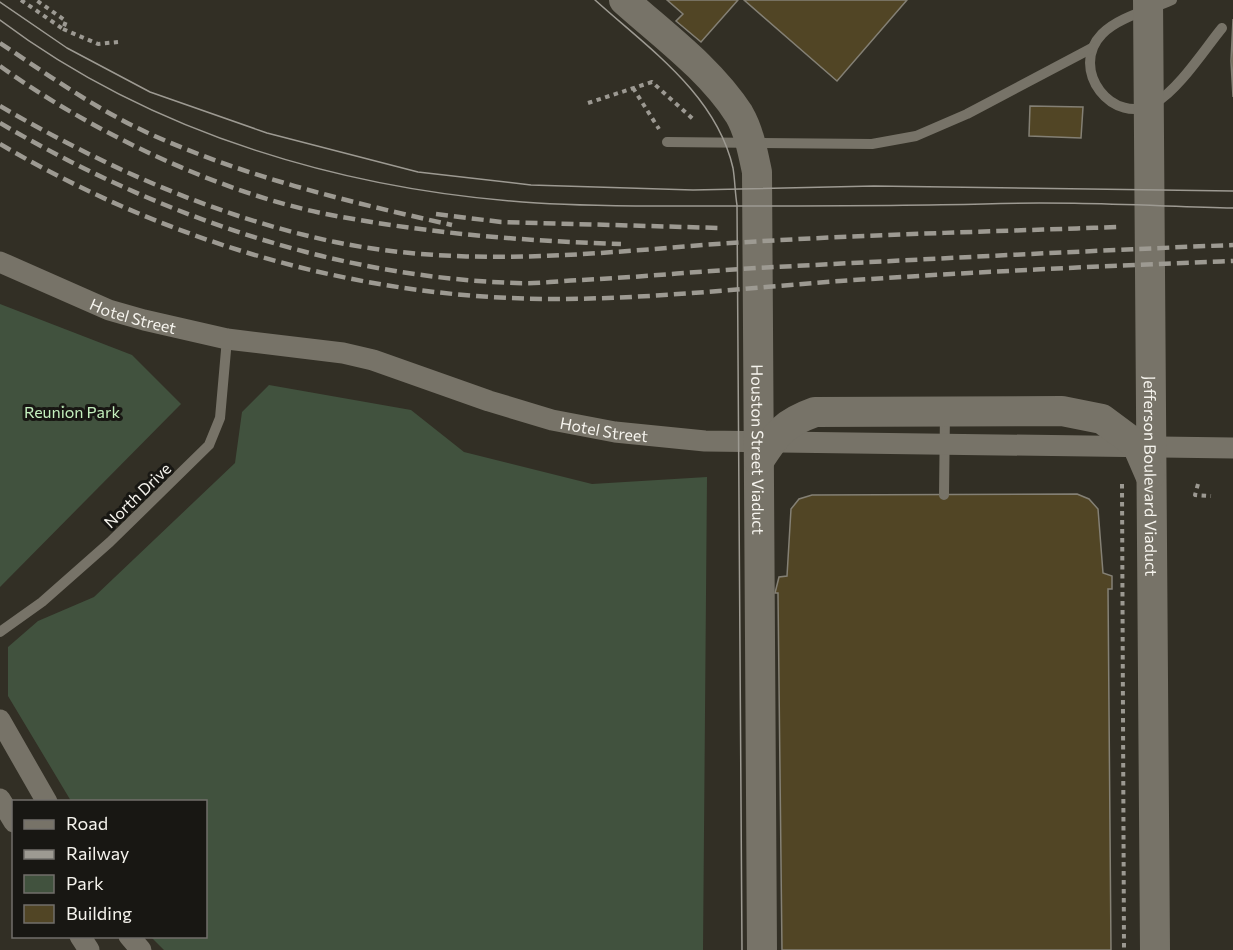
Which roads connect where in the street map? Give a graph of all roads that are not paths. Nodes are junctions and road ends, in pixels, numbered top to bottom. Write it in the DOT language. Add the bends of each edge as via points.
graph roads {
  1 [pos="624,0"];
  2 [pos="1148,0"];
  3 [pos="1172,0"];
  4 [pos="1222,28"];
  5 [pos="1092,48"];
  6 [pos="667,142"];
  7 [pos="0,262"];
  8 [pos="227,339"];
  9 [pos="945,412"];
  10 [pos="1233,448"];
  11 [pos="759,461"];
  12 [pos="1152,477"];
  13 [pos="944,495"];
  14 [pos="0,632"];
  15 [pos="0,720"];
  16 [pos="0,800"];
  17 [pos="46,800"];
  18 [pos="12,819"];
  19 [pos="131,938"];
  20 [pos="141,950"];
  21 [pos="762,950"];
  22 [pos="1155,950"];
  1 -- 11 [label="main road, Houston Street Viaduct" via="716,85 740,116 752,148 757,172"];
  2 -- 12 [label="main road, Jefferson Boulevard Viaduct"];
  3 -- 5 [label="lane" via="1112,26"];
  4 -- 5 [label="lane" via="1166,96 1138,109 1124,108 1098,92 1089,63"];
  5 -- 6 [label="lane" via="968,114 916,136 872,144"];
  7 -- 8 [label="street, Hotel Street" via="109,310"];
  8 -- 10 [label="street, Hotel Street" via="373,360 531,414 615,432 705,441"];
  8 -- 14 [label="lane, North Drive" via="220,418 209,445 110,542 42,602"];
  9 -- 11 [label="main road" via="816,412 793,420 777,433"];
  9 -- 12 [label="main road" via="1062,411 1102,419 1137,445"];
  9 -- 13 [label="lane"];
  11 -- 21 [label="main road, Houston Street Viaduct"];
  12 -- 22 [label="main road, Jefferson Boulevard Viaduct"];
  15 -- 17 [label="street"];
  16 -- 18 [label="street"];
  19 -- 20 [label="street"];
}
